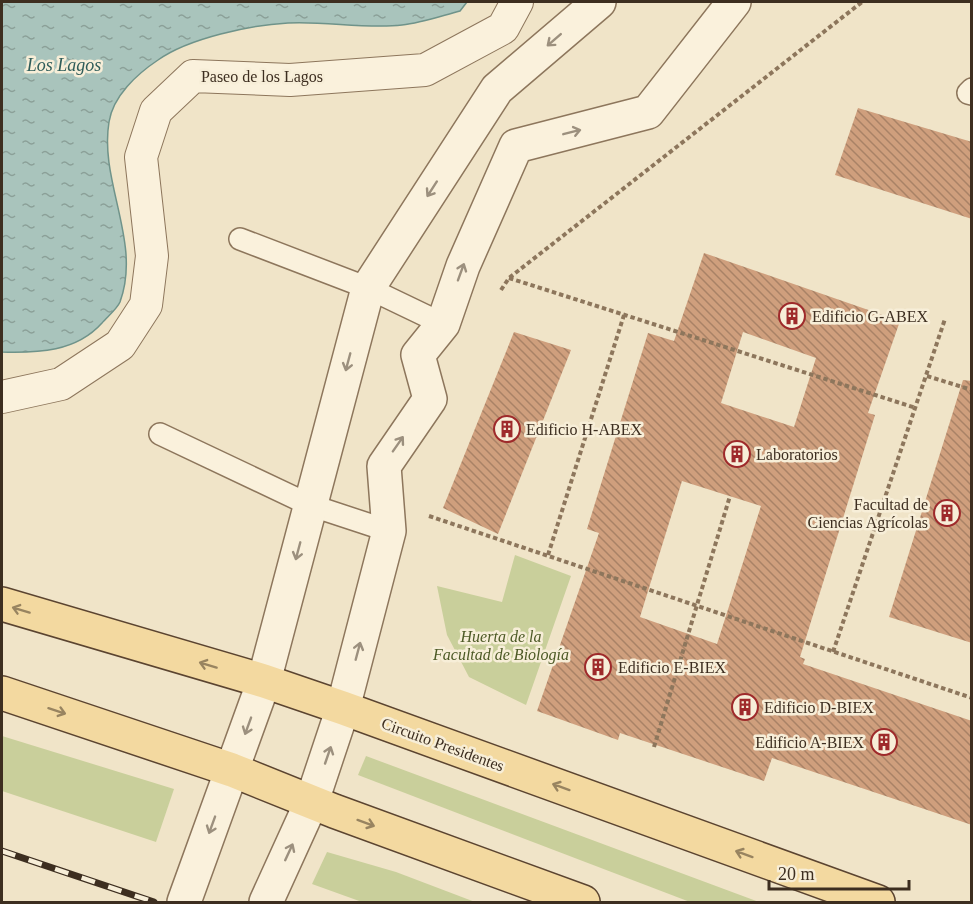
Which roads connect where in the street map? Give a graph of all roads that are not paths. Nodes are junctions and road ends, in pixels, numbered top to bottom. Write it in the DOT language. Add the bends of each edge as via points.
graph roads {
  1 [pos="517,2"];
  2 [pos="599,2"];
  3 [pos="734,2"];
  4 [pos="972,89"];
  5 [pos="972,94"];
  6 [pos="240,239"];
  7 [pos="368,288"];
  8 [pos="442,324"];
  9 [pos="2,397"];
  10 [pos="160,434"];
  11 [pos="310,505"];
  12 [pos="389,531"];
  13 [pos="2,604"];
  14 [pos="264,681"];
  15 [pos="2,693"];
  16 [pos="343,708"];
  17 [pos="232,770"];
  18 [pos="312,801"];
  19 [pos="184,903"];
  20 [pos="266,903"];
  21 [pos="583,903"];
  22 [pos="878,903"];
  1 -- 9 [label="street, Paseo de los Lagos" via="503,28 426,70 290,80 193,76 156,111 141,157 152,256 146,305 120,345 61,384"];
  2 -- 7 [label="street, one-way" via="497,89"];
  8 -- 3 [label="street, one-way" via="516,146 648,112"];
  4 -- 5 [label="lane" via="968,93"];
  6 -- 7 [label="lane"];
  7 -- 8 [label="lane"];
  7 -- 11 [label="street, one-way"];
  12 -- 8 [label="street, one-way" via="384,466 430,399 418,355"];
  10 -- 11 [label="lane"];
  11 -- 12 [label="lane"];
  11 -- 14 [label="street, one-way"];
  16 -- 12 [label="street, one-way"];
  14 -- 13 [label="main road, Circuito Presidentes, one-way"];
  14 -- 16 [label="main road, Circuito Presidentes"];
  14 -- 17 [label="street, one-way"];
  15 -- 17 [label="main road, one-way"];
  18 -- 16 [label="street, one-way"];
  22 -- 16 [label="main road, Circuito Presidentes, one-way"];
  17 -- 18 [label="main road"];
  17 -- 19 [label="street, one-way"];
  20 -- 18 [label="street, one-way"];
  18 -- 21 [label="main road, one-way"];
}
